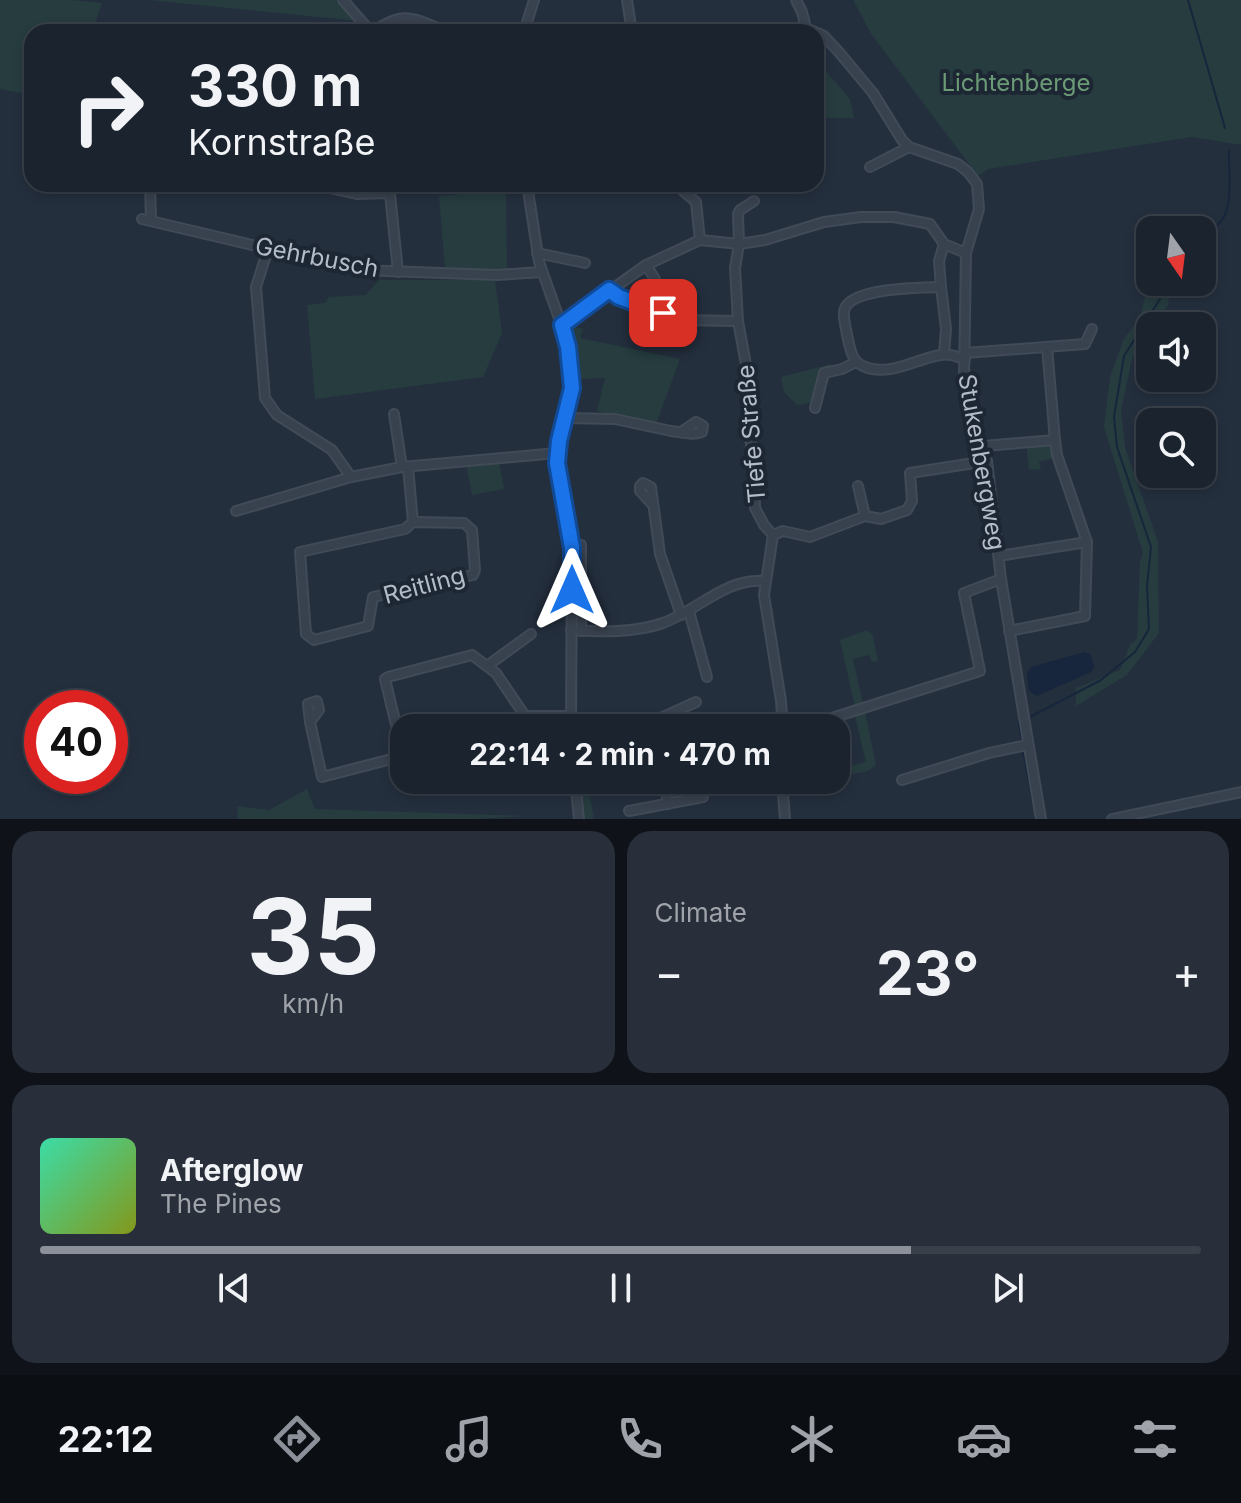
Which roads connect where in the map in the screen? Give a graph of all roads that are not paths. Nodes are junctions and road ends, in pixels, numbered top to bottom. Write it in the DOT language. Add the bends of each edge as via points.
graph roads {
  1 [pos="343,0"];
  2 [pos="534,0"];
  3 [pos="627,0"];
  4 [pos="796,0"];
  5 [pos="365,24"];
  6 [pos="385,24"];
  7 [pos="428,24"];
  8 [pos="526,24"];
  9 [pos="631,24"];
  10 [pos="805,24"];
  11 [pos="824,36"];
  12 [pos="909,147"];
  13 [pos="870,167"];
  14 [pos="149,192"];
  15 [pos="348,192"];
  16 [pos="368,192"];
  17 [pos="389,192"];
  18 [pos="528,192"];
  19 [pos="684,192"];
  20 [pos="754,201"];
  21 [pos="700,240"];
  22 [pos="739,244"];
  23 [pos="944,244"];
  24 [pos="268,249"];
  25 [pos="537,253"];
  26 [pos="966,253"];
  27 [pos="585,263"];
  28 [pos="646,265"];
  29 [pos="398,272"];
  30 [pos="542,272"];
  31 [pos="941,287"];
  32 [pos="609,290"];
  33 [pos="647,306"];
  34 [pos="738,321"];
  35 [pos="562,325"];
  36 [pos="1092,329"];
  37 [pos="1047,347"];
  38 [pos="944,354"];
  39 [pos="965,356"];
  40 [pos="856,362"];
  41 [pos="815,408"];
  42 [pos="394,414"];
  43 [pos="566,418"];
  44 [pos="681,432"];
  45 [pos="1055,440"];
  46 [pos="984,446"];
  47 [pos="557,453"];
  48 [pos="987,461"];
  49 [pos="405,467"];
  50 [pos="351,477"];
  51 [pos="858,486"];
  52 [pos="652,504"];
  53 [pos="236,511"];
  54 [pos="865,516"];
  55 [pos="413,522"];
  56 [pos="776,533"];
  57 [pos="1087,542"];
  58 [pos="999,556"];
  59 [pos="1001,579"];
  60 [pos="764,581"];
  61 [pos="685,613"];
  62 [pos="576,630"];
  63 [pos="1009,631"];
  64 [pos="531,634"];
  65 [pos="487,666"];
  66 [pos="707,677"];
  67 [pos="696,702"];
  68 [pos="394,714"];
  69 [pos="524,714"];
  70 [pos="571,714"];
  71 [pos="673,714"];
  72 [pos="782,714"];
  73 [pos="844,714"];
  74 [pos="310,722"];
  75 [pos="1027,745"];
  76 [pos="390,760"];
  77 [pos="902,780"];
  78 [pos="1241,792"];
  79 [pos="576,794"];
  80 [pos="666,794"];
  81 [pos="783,794"];
  82 [pos="703,797"];
  83 [pos="668,804"];
  84 [pos="629,811"];
  85 [pos="579,819"];
  86 [pos="785,819"];
  87 [pos="1041,819"];
  88 [pos="1112,819"];
  1 -- 5 [label="street"];
  2 -- 8 [label="street"];
  3 -- 9 [label="street"];
  4 -- 10 [label="street"];
  6 -- 7 [label="street" via="407,17"];
  11 -- 12 [label="street" via="873,93"];
  12 -- 13 [label="street"];
  12 -- 26 [label="street, Stukenbergweg" via="958,164 977,184 979,209"];
  14 -- 24 [label="street, Gehrbusch" via="147,220"];
  15 -- 16 [label="street"];
  17 -- 29 [label="street"];
  18 -- 25 [label="street"];
  19 -- 21 [label="street" via="696,202"];
  20 -- 22 [label="street, Tiefe Straße" via="739,212"];
  21 -- 22 [label="street"];
  21 -- 28 [label="street"];
  22 -- 23 [label="street" via="824,222 894,217 930,224"];
  22 -- 34 [label="street, Tiefe Straße"];
  23 -- 26 [label="street"];
  23 -- 31 [label="street"];
  24 -- 29 [label="street, Gehrbusch" via="359,270"];
  24 -- 50 [label="street" via="256,287 265,398 277,415 332,450"];
  25 -- 27 [label="street"];
  25 -- 30 [label="street"];
  26 -- 39 [label="street, Stukenbergweg"];
  28 -- 32 [label="street"];
  28 -- 33 [label="street" via="655,279"];
  29 -- 30 [label="street, Gehrbusch"];
  30 -- 35 [label="street"];
  31 -- 38 [label="street"];
  31 -- 40 [label="street" via="866,294 848,303 844,312"];
  32 -- 33 [label="street"];
  32 -- 35 [label="street"];
  33 -- 34 [label="street" via="678,320"];
  34 -- 56 [label="street, Tiefe Straße" via="747,370 755,508 764,525"];
  35 -- 43 [label="street" via="572,381"];
  36 -- 37 [label="street" via="1085,344"];
  37 -- 39 [label="street"];
  37 -- 45 [label="street"];
  38 -- 39 [label="street"];
  38 -- 40 [label="street" via="884,369"];
  39 -- 46 [label="street, Stukenbergweg" via="968,401"];
  40 -- 41 [label="street" via="824,373"];
  42 -- 49 [label="street"];
  43 -- 44 [label="street" via="615,419"];
  43 -- 47 [label="street"];
  45 -- 46 [label="street"];
  45 -- 57 [label="street"];
  46 -- 48 [label="street, Stukenbergweg"];
  47 -- 49 [label="street"];
  47 -- 62 [label="street" via="571,543 581,545"];
  48 -- 54 [label="street" via="910,473 912,501 907,510 881,519"];
  48 -- 58 [label="street, Stukenbergweg"];
  49 -- 50 [label="street"];
  49 -- 55 [label="street"];
  50 -- 53 [label="street"];
  51 -- 54 [label="street"];
  52 -- 61 [label="street" via="660,554"];
  54 -- 56 [label="street" via="810,537"];
  55 -- 55 [label="street, Reitling" via="405,529 300,552 309,638 368,626 373,597 473,575 469,526"];
  56 -- 60 [label="street"];
  57 -- 58 [label="street"];
  57 -- 63 [label="street" via="1085,616"];
  58 -- 59 [label="street, Stukenbergweg"];
  59 -- 63 [label="street, Stukenbergweg"];
  59 -- 73 [label="street" via="964,593 980,671"];
  60 -- 61 [label="street" via="735,584"];
  60 -- 72 [label="street"];
  61 -- 62 [label="street" via="647,627"];
  61 -- 66 [label="street"];
  62 -- 70 [label="street"];
  63 -- 75 [label="street, Stukenbergweg"];
  64 -- 65 [label="street"];
  65 -- 68 [label="street" via="472,655 385,679"];
  65 -- 69 [label="street"];
  67 -- 71 [label="street"];
  74 -- 76 [label="street" via="322,777"];
  75 -- 77 [label="street"];
  75 -- 87 [label="street, Stukenbergweg"];
  78 -- 88 [label="street"];
  79 -- 85 [label="street"];
  80 -- 83 [label="street"];
  81 -- 86 [label="street"];
  82 -- 83 [label="street"];
  83 -- 84 [label="street"];
}
